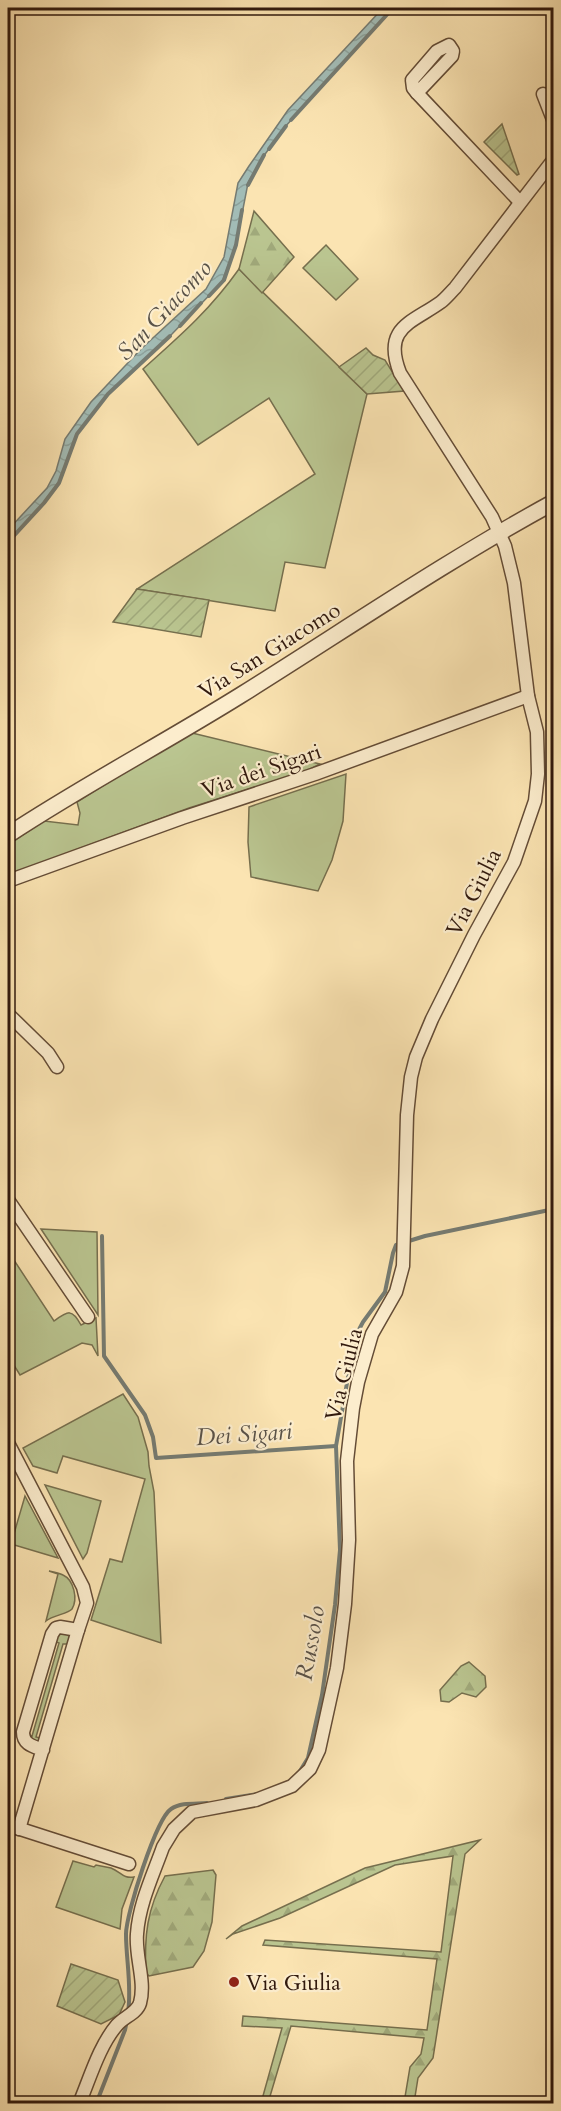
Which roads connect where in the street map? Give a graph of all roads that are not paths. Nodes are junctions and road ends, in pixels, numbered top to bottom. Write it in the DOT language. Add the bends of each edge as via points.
graph roads {
  1 [pos="417,93"];
  2 [pos="543,94"];
  3 [pos="554,122"];
  4 [pos="554,159"];
  5 [pos="520,202"];
  6 [pos="554,502"];
  7 [pos="500,531"];
  8 [pos="528,696"];
  9 [pos="8,835"];
  10 [pos="8,881"];
  11 [pos="8,1014"];
  12 [pos="57,1067"];
  13 [pos="8,1200"];
  14 [pos="88,1317"];
  15 [pos="8,1443"];
  16 [pos="78,1630"];
  17 [pos="43,1750"];
  18 [pos="13,1827"];
  19 [pos="129,1864"];
  20 [pos="80,2103"];
  1 -- 5 [label="street"];
  2 -- 3 [label="street"];
  4 -- 5 [label="street, Via Giulia"];
  5 -- 7 [label="street, Via Giulia" via="455,288 441,302 403,326 394,358"];
  6 -- 7 [label="street, Via San Giacomo"];
  7 -- 8 [label="street, Via Giulia" via="514,583"];
  7 -- 9 [label="street, Via San Giacomo"];
  8 -- 10 [label="street, Via dei Sigari"];
  8 -- 20 [label="street, Via Giulia" via="537,732 535,801 514,862 416,1057 408,1095 403,1266 396,1292 372,1334 353,1408 347,1461 346,1594 337,1668 318,1750 310,1769 291,1786 256,1800 192,1812 169,1835 138,1919 140,2004 111,2034"];
  11 -- 12 [label="street"];
  13 -- 14 [label="street"];
  15 -- 16 [label="street" via="83,1587 87,1604"];
  16 -- 17 [label="street"];
  16 -- 17 [label="street" via="60,1627 52,1634 23,1731 26,1743"];
  17 -- 18 [label="street"];
  18 -- 19 [label="street"];
}
